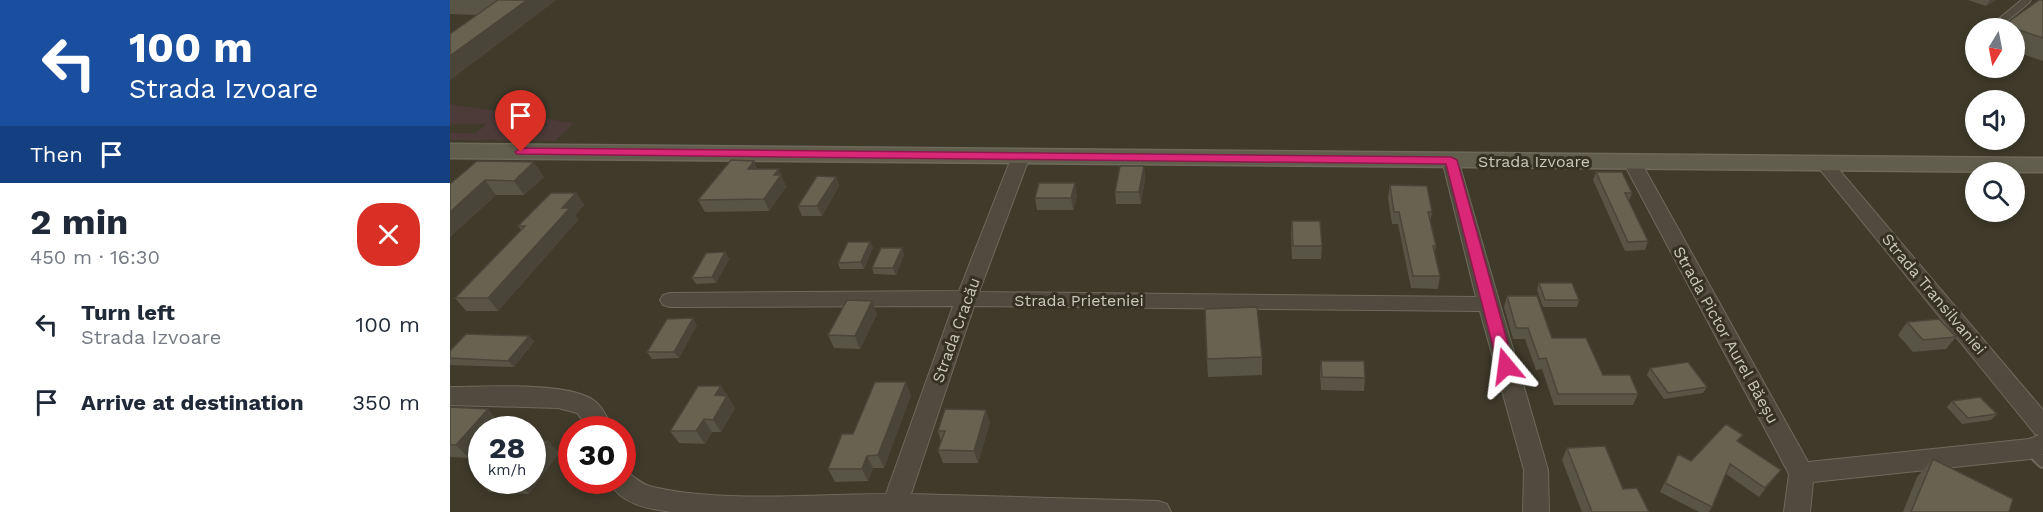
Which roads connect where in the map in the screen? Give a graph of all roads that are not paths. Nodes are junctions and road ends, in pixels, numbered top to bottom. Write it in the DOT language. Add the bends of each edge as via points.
graph roads {
  1 [pos="2027,0"];
  2 [pos="2005,18"];
  3 [pos="450,151"];
  4 [pos="1021,156"];
  5 [pos="1451,160"];
  6 [pos="1632,162"];
  7 [pos="1824,163"];
  8 [pos="2043,165"];
  9 [pos="966,299"];
  10 [pos="670,300"];
  11 [pos="1488,304"];
  12 [pos="450,396"];
  13 [pos="592,416"];
  14 [pos="2043,427"];
  15 [pos="2039,452"];
  16 [pos="1801,473"];
  17 [pos="636,492"];
  18 [pos="895,505"];
  19 [pos="1009,509"];
  20 [pos="1158,512"];
  21 [pos="1536,512"];
  22 [pos="1797,512"];
  1 -- 2 [label="lane"];
  3 -- 4 [label="main road, Strada Izvoare"];
  4 -- 5 [label="main road, Strada Izvoare"];
  4 -- 9 [label="street, Strada Cracău"];
  5 -- 6 [label="main road, Strada Izvoare"];
  5 -- 11 [label="street"];
  6 -- 7 [label="main road, Strada Izvoare"];
  6 -- 16 [label="street, Strada Pictor Aurel Băeșu"];
  7 -- 8 [label="main road, Strada Izvoare"];
  7 -- 14 [label="street, Strada Transilvaniei"];
  9 -- 10 [label="street, Strada Prieteniei"];
  9 -- 11 [label="street, Strada Prieteniei"];
  9 -- 18 [label="street, Strada Cracău"];
  11 -- 21 [label="street" via="1536,470"];
  12 -- 13 [label="street" via="569,401 586,407"];
  15 -- 16 [label="street"];
  16 -- 22 [label="street"];
  17 -- 18 [label="street" via="651,498 711,506"];
  18 -- 19 [label="street"];
  19 -- 20 [label="street"];
}
